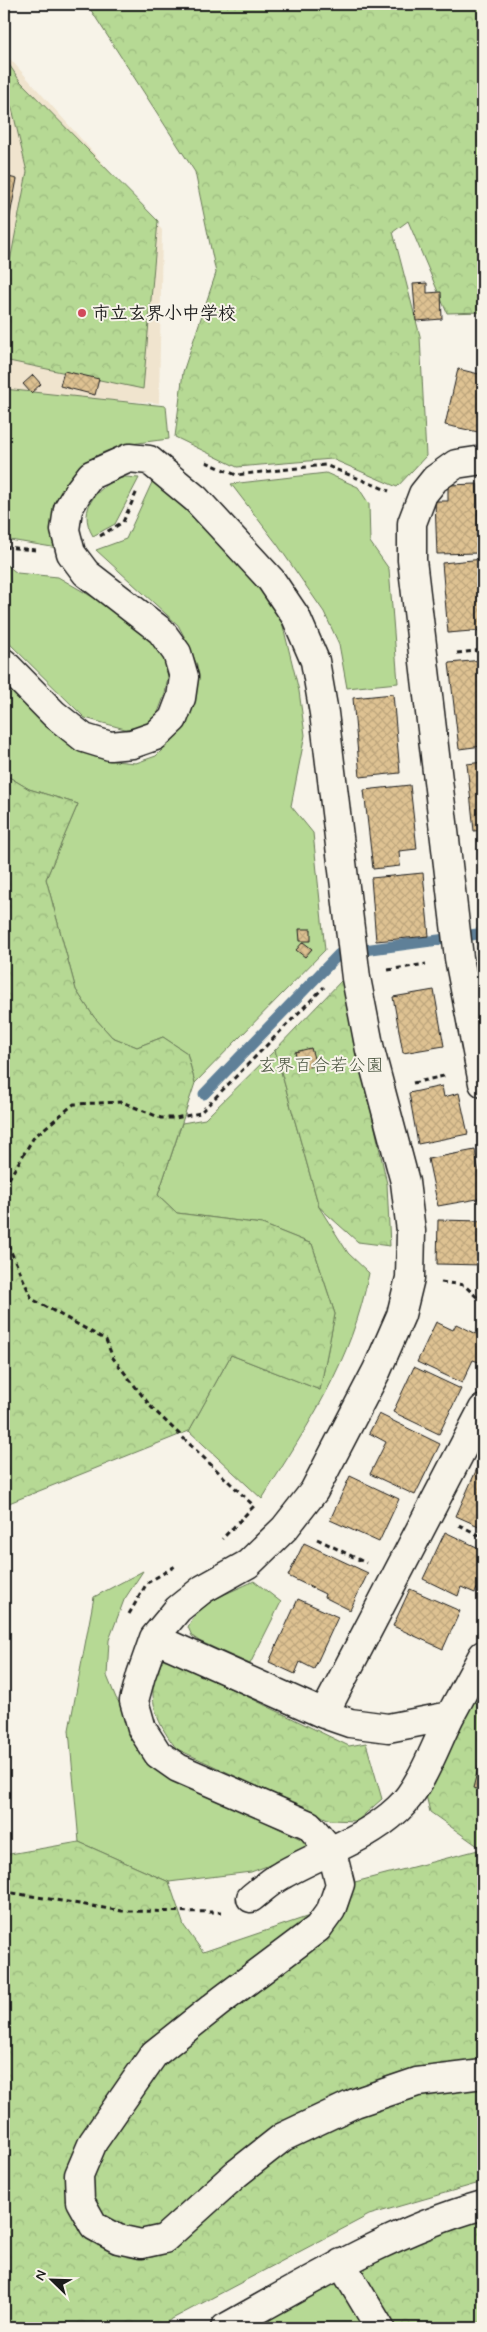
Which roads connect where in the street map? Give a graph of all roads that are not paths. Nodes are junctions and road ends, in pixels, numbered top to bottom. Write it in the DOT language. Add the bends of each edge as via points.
graph roads {
  1 [pos="483,460"];
  2 [pos="4,663"];
  3 [pos="482,1075"];
  4 [pos="483,1409"];
  5 [pos="154,1638"];
  6 [pos="483,1654"];
  7 [pos="324,1714"];
  8 [pos="450,1716"];
  9 [pos="332,1852"];
  10 [pos="251,1898"];
  11 [pos="483,2074"];
  12 [pos="483,2204"];
  13 [pos="341,2263"];
  14 [pos="225,2328"];
  15 [pos="380,2328"];
  1 -- 3 [label="street" via="456,464 435,479 423,494 412,523 412,560 459,958"];
  2 -- 5 [label="street" via="54,714 84,738 110,746 132,744 155,736 173,719 184,677 177,653 161,631 86,573 71,553 65,530 68,509 91,475 129,458 150,460 196,499 272,580 296,617 315,661 356,972 370,1050 405,1182 411,1231 410,1278 401,1315 377,1370 314,1492 285,1528 248,1564 203,1589 178,1609"];
  4 -- 7 [label="street"];
  5 -- 7 [label="street"];
  5 -- 9 [label="street" via="134,1702 142,1729 158,1754 178,1768 309,1825"];
  6 -- 8 [label="street"];
  7 -- 8 [label="street" via="350,1723 388,1728"];
  8 -- 9 [label="street" via="413,1790 399,1809"];
  9 -- 10 [label="street" via="281,1875"];
  9 -- 11 [label="street" via="340,1884 331,1910 318,1928 154,2054 93,2142 79,2175 80,2201 94,2226 118,2239 141,2244 164,2239 236,2174 284,2137 355,2103 417,2082"];
  12 -- 13 [label="street" via="449,2214"];
  13 -- 14 [label="street"];
  13 -- 15 [label="street"];
}
